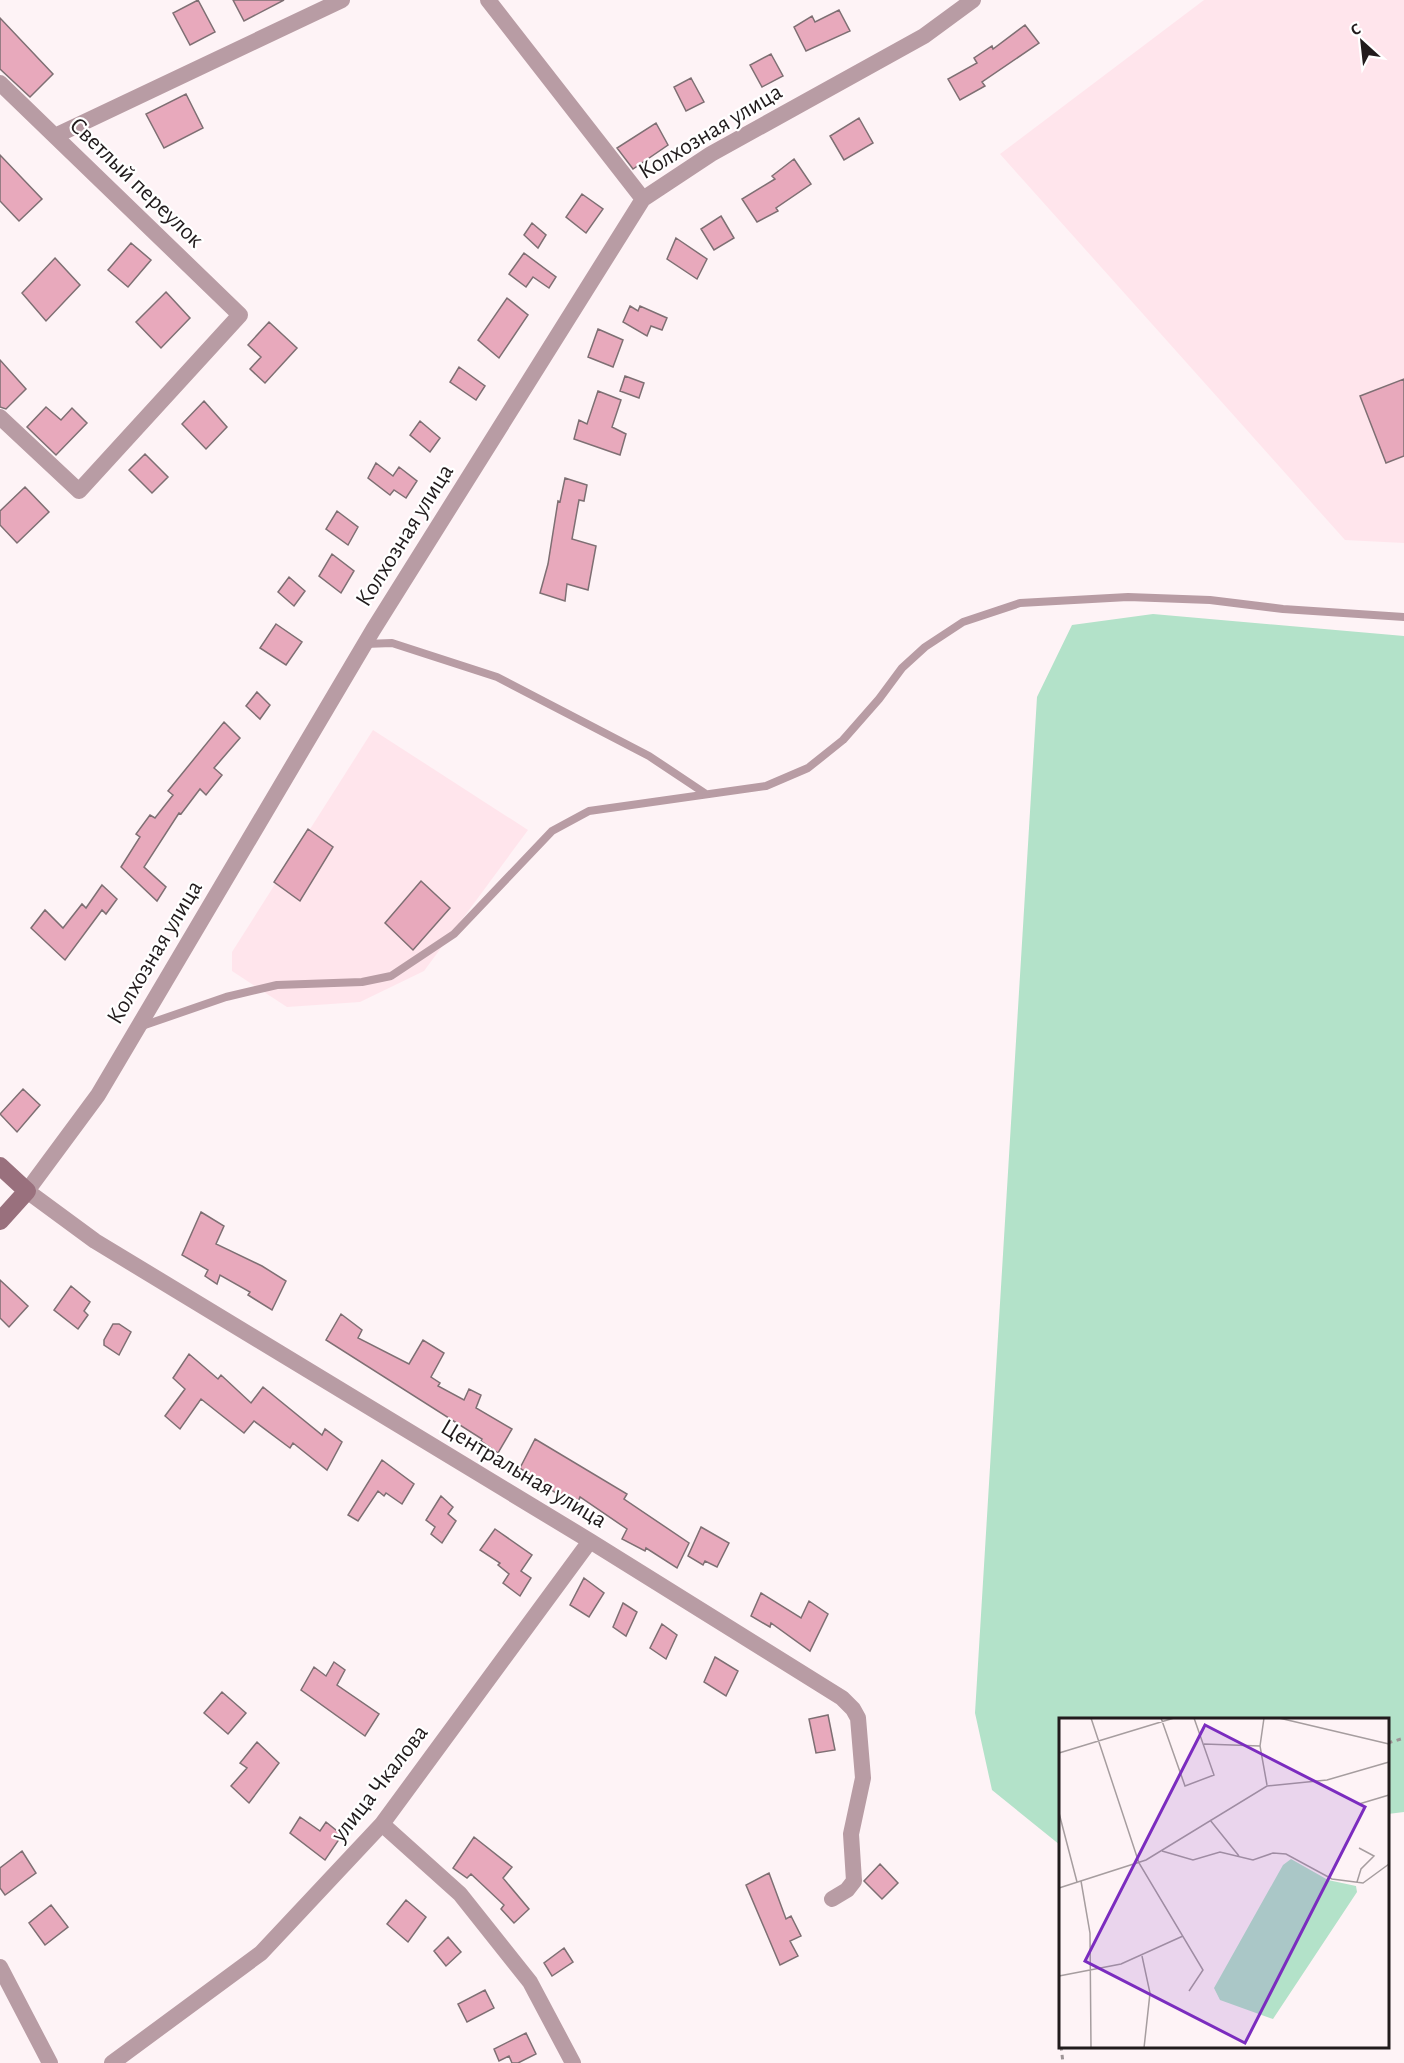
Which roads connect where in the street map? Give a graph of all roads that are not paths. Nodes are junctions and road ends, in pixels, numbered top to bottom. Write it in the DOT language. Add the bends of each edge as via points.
graph roads {
  1 [pos="342,0"];
  2 [pos="488,0"];
  3 [pos="973,0"];
  4 [pos="0,83"];
  5 [pos="55,136"];
  6 [pos="643,199"];
  7 [pos="0,417"];
  8 [pos="1404,617"];
  9 [pos="364,644"];
  10 [pos="706,794"];
  11 [pos="138,1027"];
  12 [pos="0,1166"];
  13 [pos="27,1191"];
  14 [pos="0,1221"];
  15 [pos="590,1541"];
  16 [pos="382,1824"];
  17 [pos="832,1899"];
  18 [pos="0,1967"];
  19 [pos="50,2063"];
  20 [pos="112,2063"];
  21 [pos="573,2063"];
  1 -- 5 [label="street"];
  2 -- 6 [label="street"];
  3 -- 6 [label="street, Колхозная улица" via="924,36 711,154"];
  4 -- 5 [label="street, Светлый переулок"];
  5 -- 7 [label="street, Светлый переулок" via="240,315 79,491"];
  6 -- 9 [label="street, Колхозная улица"];
  8 -- 10 [label="lane" via="1128,597 1020,603 963,622 925,647 902,668 843,740 808,768 766,786"];
  9 -- 10 [label="lane" via="392,643 497,676 649,756"];
  9 -- 11 [label="street, Колхозная улица"];
  10 -- 11 [label="lane" via="589,811 552,831 454,934 391,976 362,982 278,985 226,997"];
  11 -- 13 [label="street, Колхозная улица" via="98,1095"];
  12 -- 13 [label="street, Центральная улица"];
  13 -- 14 [label="street, Колхозная улица"];
  13 -- 15 [label="street, Центральная улица" via="95,1241"];
  15 -- 16 [label="street, улица Чкалова"];
  15 -- 17 [label="street, Центральная улица" via="842,1698 853,1709 861,1728 863,1778 851,1834 854,1881"];
  16 -- 20 [label="street, улица Чкалова" via="261,1953"];
  16 -- 21 [label="street" via="460,1894 530,1982"];
  18 -- 19 [label="street"];
}
